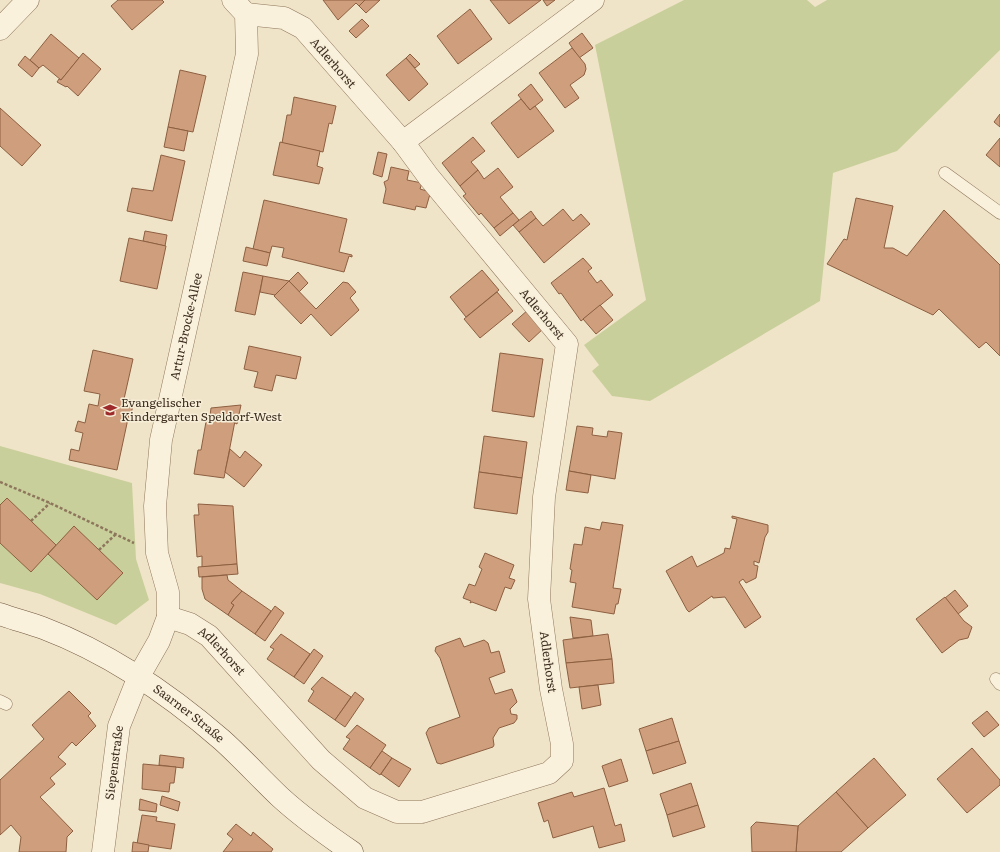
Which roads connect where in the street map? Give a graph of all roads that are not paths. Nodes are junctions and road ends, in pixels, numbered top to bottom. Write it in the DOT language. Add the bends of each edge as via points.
graph roads {
  1 [pos="28,0"];
  2 [pos="593,0"];
  3 [pos="240,7"];
  4 [pos="0,29"];
  5 [pos="403,142"];
  6 [pos="945,173"];
  7 [pos="1000,213"];
  8 [pos="0,614"];
  9 [pos="168,617"];
  10 [pos="139,676"];
  11 [pos="103,852"];
  12 [pos="352,852"];
  1 -- 4 [label="street"];
  2 -- 5 [label="street"];
  3 -- 5 [label="street, Adlerhorst" via="284,18 303,28"];
  3 -- 9 [label="street, Artur-Brocke-Allee" via="247,54 161,440 155,506 157,553 168,592"];
  5 -- 9 [label="street, Adlerhorst" via="428,176 567,344 544,497 539,599 551,689 562,744 562,761 549,773 511,785 422,812 397,812 365,798 321,760 209,636 190,624"];
  6 -- 7 [label="lane"];
  8 -- 10 [label="street, Saarner Straße" via="44,628 92,650"];
  9 -- 10 [label="street, Artur-Brocke-Allee" via="159,642"];
  10 -- 11 [label="street, Siepenstraße" via="119,726"];
  10 -- 12 [label="street, Saarner Straße" via="222,740 308,821"];
}
